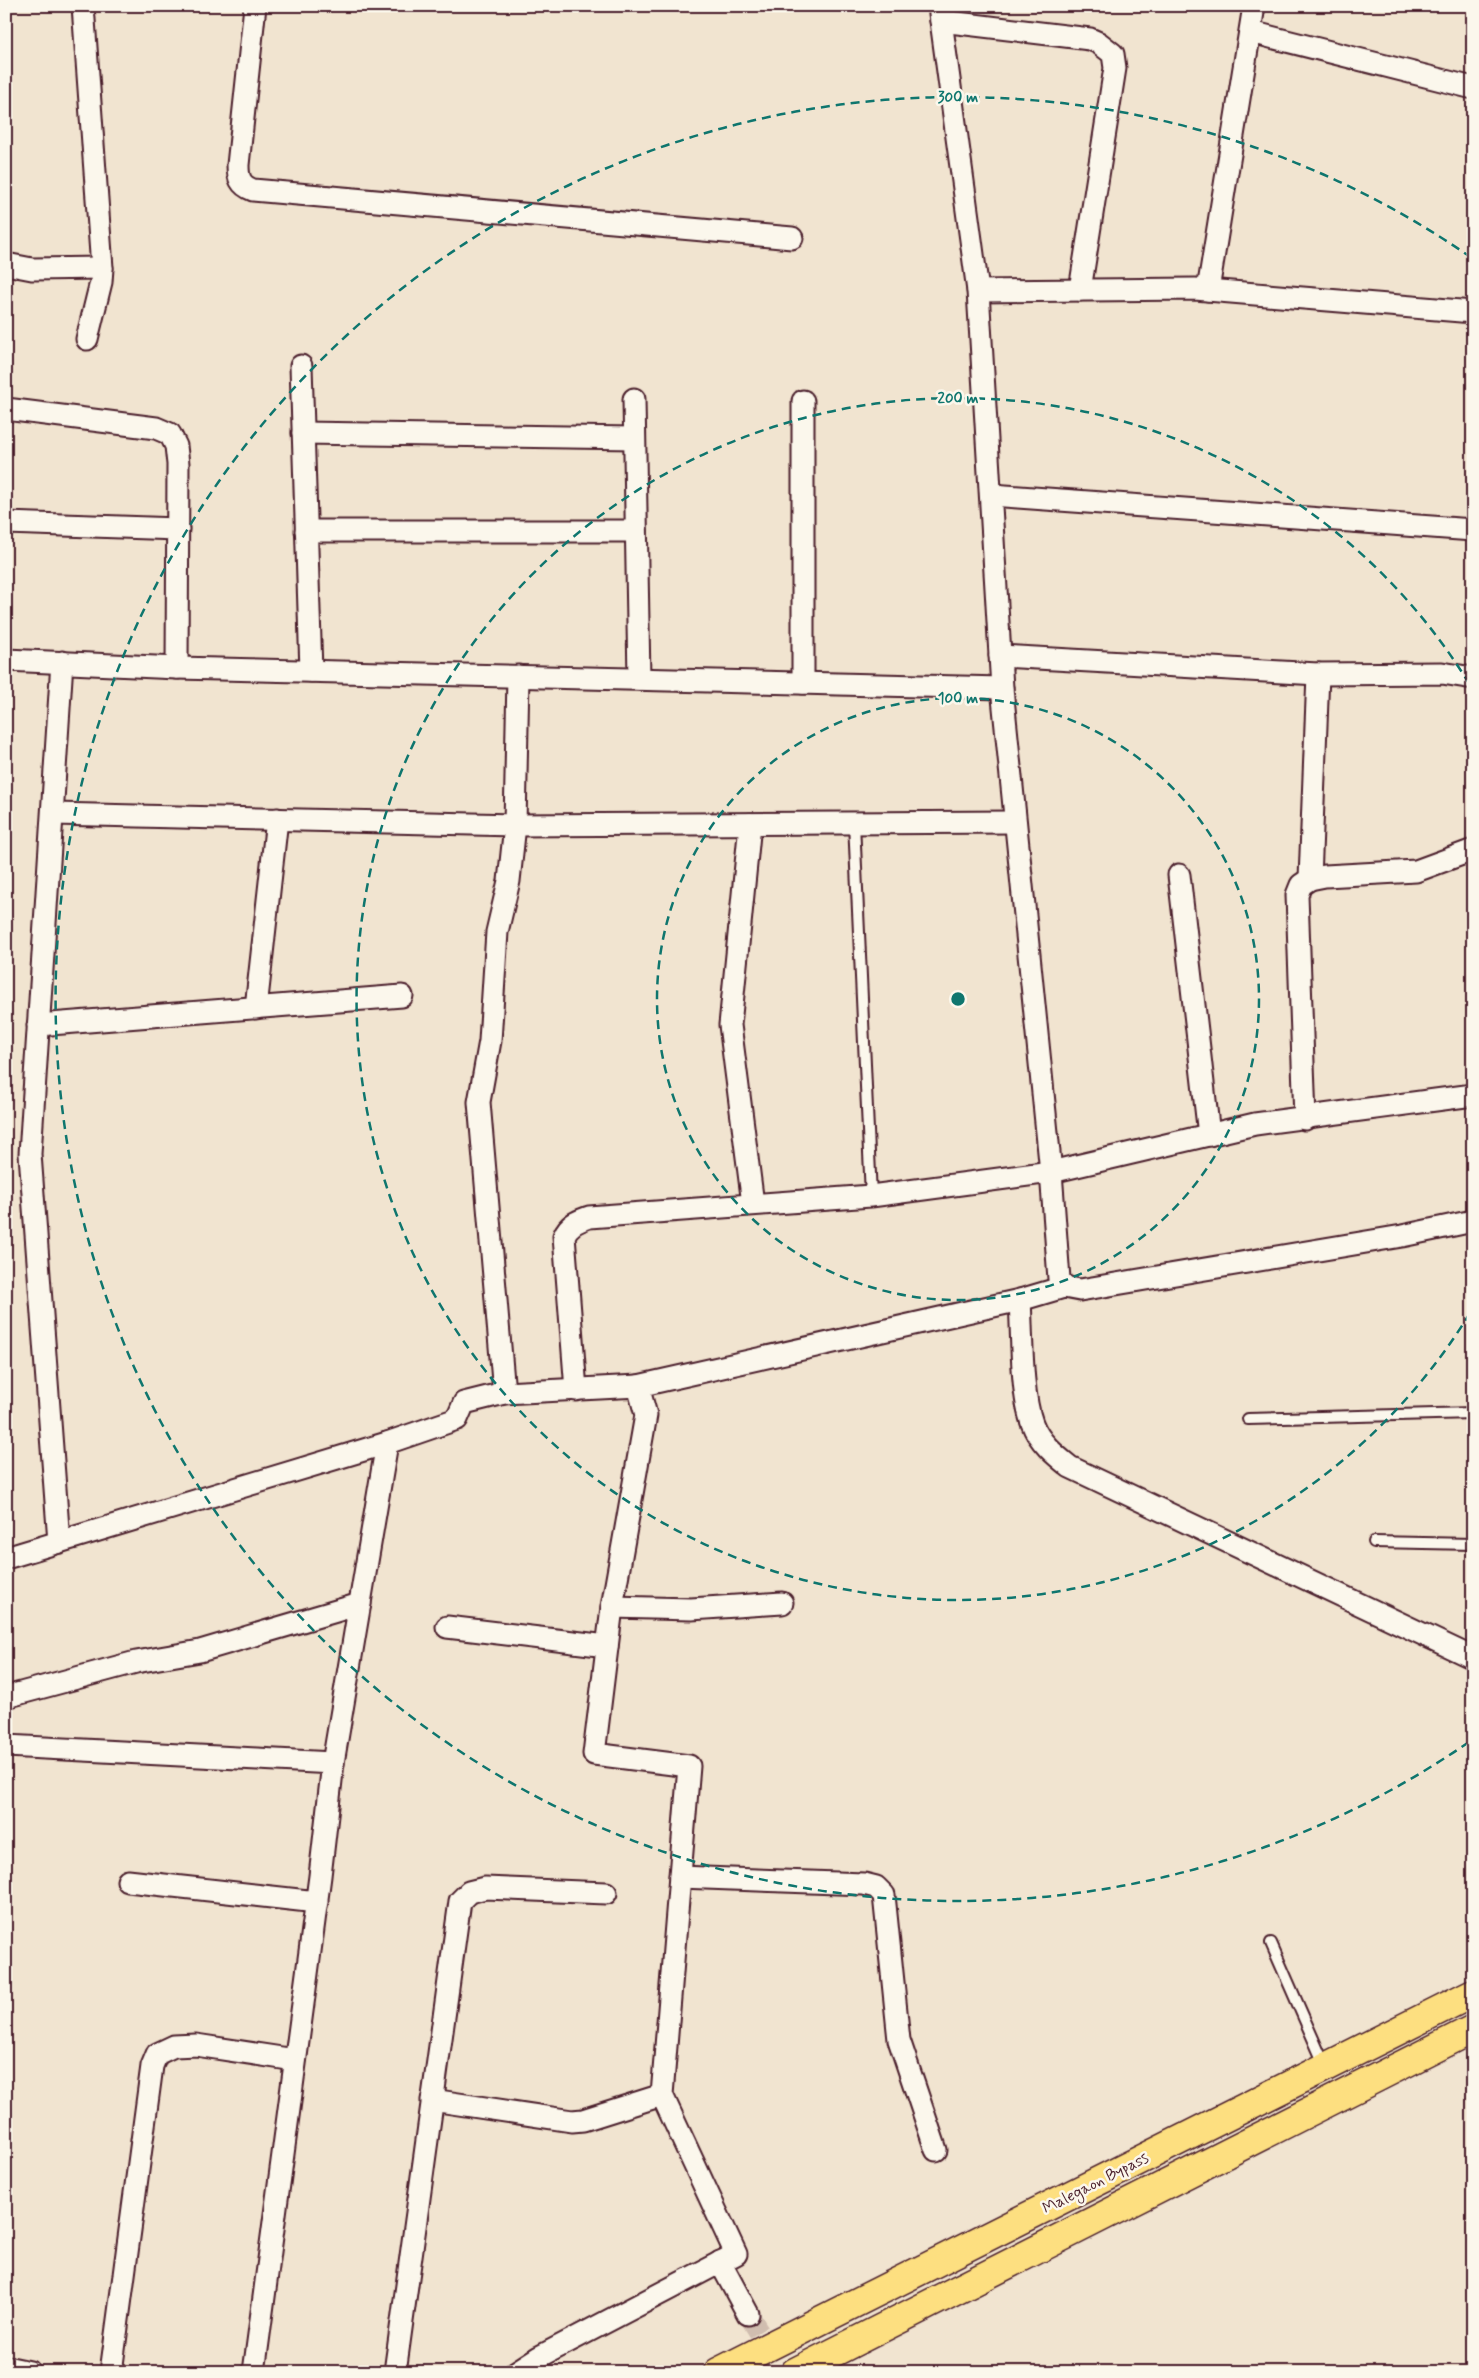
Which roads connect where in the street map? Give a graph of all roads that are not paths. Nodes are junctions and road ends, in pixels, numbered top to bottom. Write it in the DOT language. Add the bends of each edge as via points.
graph roads {
  1 [pos="83,6"];
  2 [pos="255,6"];
  3 [pos="1254,6"];
  4 [pos="940,14"];
  5 [pos="1251,32"];
  6 [pos="1473,88"];
  7 [pos="792,238"];
  8 [pos="6,264"];
  9 [pos="102,268"];
  10 [pos="1080,290"];
  11 [pos="1208,290"];
  12 [pos="978,291"];
  13 [pos="1473,312"];
  14 [pos="87,340"];
  15 [pos="301,366"];
  16 [pos="634,399"];
  17 [pos="802,401"];
  18 [pos="6,409"];
  19 [pos="303,433"];
  20 [pos="634,438"];
  21 [pos="991,495"];
  22 [pos="6,522"];
  23 [pos="178,529"];
  24 [pos="1473,530"];
  25 [pos="306,531"];
  26 [pos="636,531"];
  27 [pos="1000,656"];
  28 [pos="6,660"];
  29 [pos="62,662"];
  30 [pos="177,668"];
  31 [pos="311,671"];
  32 [pos="1318,674"];
  33 [pos="518,676"];
  34 [pos="1473,678"];
  35 [pos="639,679"];
  36 [pos="802,683"];
  37 [pos="1002,688"];
  38 [pos="54,814"];
  39 [pos="277,819"];
  40 [pos="1014,822"];
  41 [pos="854,823"];
  42 [pos="750,824"];
  43 [pos="515,825"];
  44 [pos="1473,850"];
  45 [pos="1179,876"];
  46 [pos="1310,880"];
  47 [pos="402,996"];
  48 [pos="256,1008"];
  49 [pos="38,1026"];
  50 [pos="1473,1095"];
  51 [pos="1305,1119"];
  52 [pos="1209,1135"];
  53 [pos="1051,1172"];
  54 [pos="871,1196"];
  55 [pos="753,1204"];
  56 [pos="1473,1220"];
  57 [pos="1064,1287"];
  58 [pos="1020,1300"];
  59 [pos="638,1386"];
  60 [pos="576,1390"];
  61 [pos="504,1394"];
  62 [pos="1473,1413"];
  63 [pos="1248,1419"];
  64 [pos="387,1443"];
  65 [pos="59,1542"];
  66 [pos="1374,1542"];
  67 [pos="1473,1544"];
  68 [pos="6,1558"];
  69 [pos="782,1603"];
  70 [pos="360,1604"];
  71 [pos="612,1607"];
  72 [pos="448,1627"];
  73 [pos="607,1646"];
  74 [pos="1473,1658"];
  75 [pos="6,1697"];
  76 [pos="6,1746"];
  77 [pos="333,1763"];
  78 [pos="680,1877"];
  79 [pos="128,1881"];
  80 [pos="606,1893"];
  81 [pos="317,1902"];
  82 [pos="1271,1943"];
  83 [pos="1473,1993"];
  84 [pos="1473,2029"];
  85 [pos="296,2060"];
  86 [pos="1325,2067"];
  87 [pos="662,2096"];
  88 [pos="432,2100"];
  89 [pos="936,2150"];
  90 [pos="720,2262"];
  91 [pos="748,2314"];
  92 [pos="6,2368"];
  93 [pos="30,2372"];
  94 [pos="111,2372"];
  95 [pos="254,2372"];
  96 [pos="395,2372"];
  97 [pos="516,2372"];
  98 [pos="718,2372"];
  99 [pos="795,2372"];
  1 -- 9 [label="street"];
  2 -- 7 [label="street" via="238,165 240,182 244,187"];
  3 -- 5 [label="street"];
  4 -- 10 [label="street" via="1090,39 1113,54 1115,68"];
  4 -- 12 [label="street"];
  5 -- 6 [label="street"];
  5 -- 11 [label="street"];
  8 -- 9 [label="street" via="32,269"];
  9 -- 14 [label="street"];
  10 -- 11 [label="street"];
  10 -- 12 [label="street"];
  11 -- 13 [label="street"];
  12 -- 21 [label="street"];
  15 -- 19 [label="street"];
  16 -- 20 [label="street"];
  17 -- 36 [label="street"];
  18 -- 23 [label="street" via="156,428 170,434 176,446 178,464"];
  19 -- 20 [label="street"];
  19 -- 25 [label="street"];
  20 -- 26 [label="street"];
  21 -- 24 [label="street"];
  21 -- 27 [label="street"];
  22 -- 23 [label="street"];
  23 -- 30 [label="street"];
  25 -- 26 [label="street"];
  25 -- 31 [label="street"];
  26 -- 35 [label="street"];
  27 -- 32 [label="street"];
  27 -- 37 [label="street"];
  28 -- 29 [label="street"];
  29 -- 30 [label="street"];
  29 -- 38 [label="street"];
  30 -- 31 [label="street"];
  31 -- 33 [label="street"];
  32 -- 34 [label="street" via="1442,673"];
  32 -- 46 [label="street"];
  33 -- 35 [label="street"];
  33 -- 43 [label="street"];
  35 -- 36 [label="street"];
  36 -- 37 [label="street"];
  37 -- 40 [label="street"];
  38 -- 39 [label="street"];
  38 -- 49 [label="street"];
  39 -- 43 [label="street"];
  39 -- 48 [label="street"];
  40 -- 41 [label="street"];
  40 -- 53 [label="street"];
  41 -- 42 [label="street"];
  41 -- 54 [label="lane"];
  42 -- 43 [label="street"];
  42 -- 55 [label="street" via="730,1026"];
  43 -- 61 [label="street" via="509,881 497,932 490,1041 478,1102"];
  44 -- 46 [label="street" via="1416,871 1325,876"];
  45 -- 52 [label="street"];
  46 -- 51 [label="street" via="1300,885 1297,895"];
  47 -- 48 [label="street"];
  48 -- 49 [label="street"];
  49 -- 65 [label="street" via="31,1127 31,1184"];
  50 -- 51 [label="street"];
  51 -- 52 [label="street" via="1278,1120"];
  52 -- 53 [label="street"];
  53 -- 54 [label="street"];
  53 -- 57 [label="street" via="1059,1279"];
  54 -- 55 [label="street"];
  55 -- 60 [label="street" via="589,1218 567,1229 564,1236"];
  56 -- 57 [label="street" via="1402,1236 1080,1290"];
  57 -- 58 [label="street"];
  58 -- 59 [label="street"];
  58 -- 74 [label="street" via="1032,1424 1049,1451 1070,1467"];
  59 -- 60 [label="street"];
  59 -- 71 [label="street" via="646,1415"];
  60 -- 61 [label="street"];
  61 -- 64 [label="street" via="464,1403 457,1419"];
  62 -- 63 [label="lane"];
  64 -- 65 [label="street"];
  64 -- 70 [label="street"];
  65 -- 68 [label="street"];
  66 -- 67 [label="lane"];
  69 -- 71 [label="street" via="698,1609"];
  70 -- 75 [label="street" via="200,1651 136,1662"];
  70 -- 77 [label="street"];
  71 -- 73 [label="street"];
  72 -- 73 [label="street"];
  73 -- 78 [label="street" via="594,1754 689,1766"];
  76 -- 77 [label="street"];
  77 -- 81 [label="street"];
  78 -- 87 [label="street"];
  78 -- 89 [label="street" via="876,1886 884,1895 899,2040"];
  79 -- 81 [label="street"];
  80 -- 88 [label="street" via="485,1888 469,1892 460,1901"];
  81 -- 85 [label="street"];
  82 -- 86 [label="lane"];
  83 -- 86 [label="highway, Malegaon Bypass"];
  84 -- 99 [label="highway, Malegaon Bypass"];
  85 -- 94 [label="street" via="196,2045 174,2046 157,2054 152,2066"];
  85 -- 95 [label="street"];
  86 -- 98 [label="highway, Malegaon Bypass"];
  87 -- 88 [label="street" via="572,2121"];
  87 -- 90 [label="street" via="736,2254"];
  88 -- 96 [label="street"];
  90 -- 91 [label="street"];
  90 -- 97 [label="street"];
  92 -- 93 [label="street"];
}
